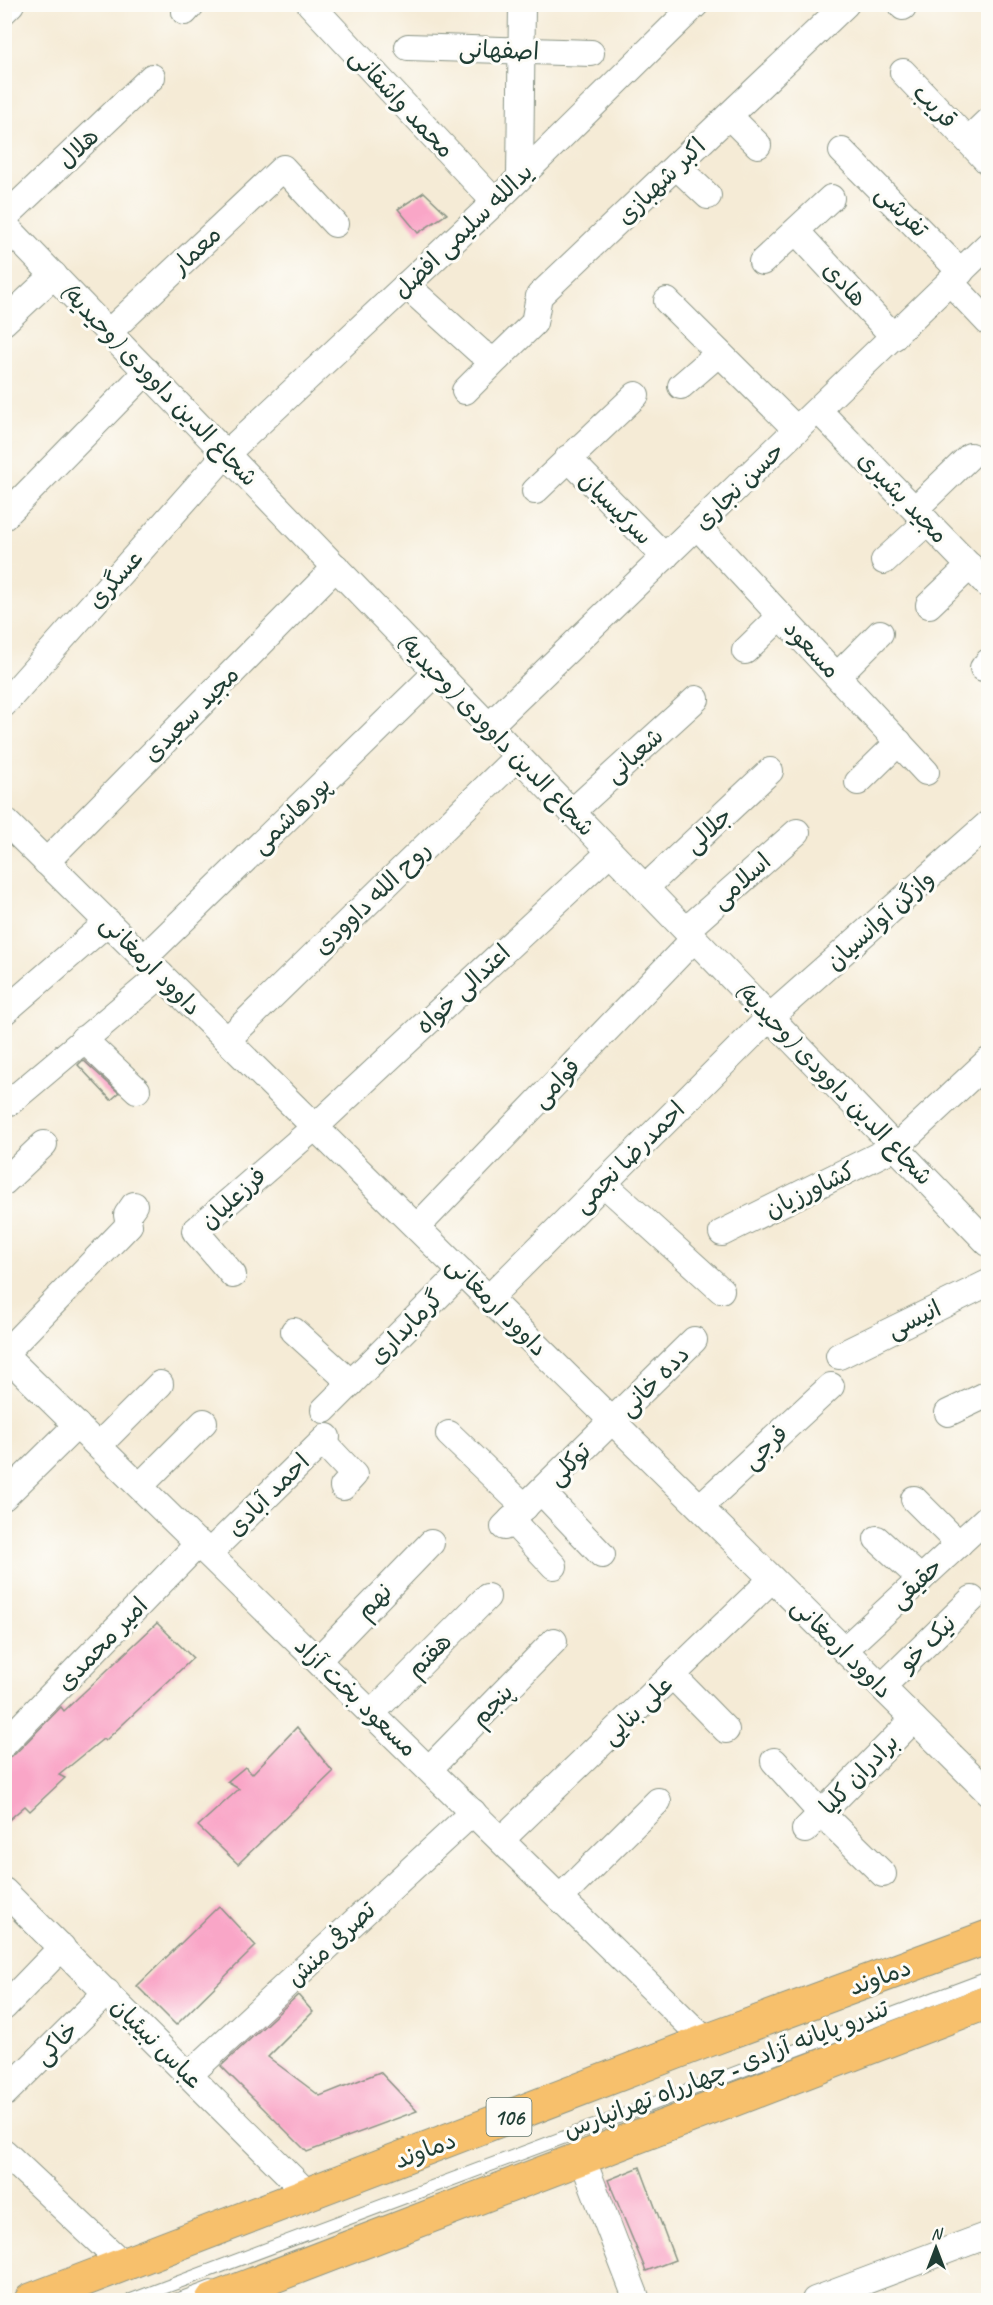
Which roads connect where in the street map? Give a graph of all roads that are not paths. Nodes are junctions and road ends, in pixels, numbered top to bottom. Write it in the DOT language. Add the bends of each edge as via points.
graph roads {
  1 [pos="11,4"];
  2 [pos="310,4"];
  3 [pos="522,4"];
  4 [pos="696,4"];
  5 [pos="846,4"];
  6 [pos="4,11"];
  7 [pos="408,48"];
  8 [pos="521,50"];
  9 [pos="591,53"];
  10 [pos="903,72"];
  11 [pos="152,77"];
  12 [pos="729,116"];
  13 [pos="988,121"];
  14 [pos="968,140"];
  15 [pos="758,145"];
  16 [pos="842,151"];
  17 [pos="988,162"];
  18 [pos="676,166"];
  19 [pos="520,177"];
  20 [pos="708,196"];
  21 [pos="831,198"];
  22 [pos="495,202"];
  23 [pos="4,218"];
  24 [pos="4,224"];
  25 [pos="334,224"];
  26 [pos="796,231"];
  27 [pos="988,245"];
  28 [pos="762,262"];
  29 [pos="54,275"];
  30 [pos="956,277"];
  31 [pos="406,285"];
  32 [pos="667,301"];
  33 [pos="4,322"];
  34 [pos="988,322"];
  35 [pos="109,332"];
  36 [pos="894,336"];
  37 [pos="719,353"];
  38 [pos="493,358"];
  39 [pos="147,372"];
  40 [pos="681,386"];
  41 [pos="465,391"];
  42 [pos="636,395"];
  43 [pos="818,410"];
  44 [pos="797,430"];
  45 [pos="226,454"];
  46 [pos="970,456"];
  47 [pos="568,458"];
  48 [pos="535,491"];
  49 [pos="921,516"];
  50 [pos="4,517"];
  51 [pos="698,526"];
  52 [pos="665,557"];
  53 [pos="884,561"];
  54 [pos="970,566"];
  55 [pos="336,567"];
  56 [pos="988,585"];
  57 [pos="929,604"];
  58 [pos="782,616"];
  59 [pos="880,633"];
  60 [pos="745,651"];
  61 [pos="437,672"];
  62 [pos="837,676"];
  63 [pos="696,699"];
  64 [pos="4,704"];
  65 [pos="489,726"];
  66 [pos="899,742"];
  67 [pos="518,756"];
  68 [pos="770,771"];
  69 [pos="926,772"];
  70 [pos="858,782"];
  71 [pos="572,812"];
  72 [pos="4,820"];
  73 [pos="988,824"];
  74 [pos="797,832"];
  75 [pos="610,852"];
  76 [pos="46,862"];
  77 [pos="645,888"];
  78 [pos="108,922"];
  79 [pos="690,934"];
  80 [pos="153,967"];
  81 [pos="4,1012"];
  82 [pos="771,1016"];
  83 [pos="83,1039"];
  84 [pos="227,1040"];
  85 [pos="988,1061"];
  86 [pos="137,1090"];
  87 [pos="10,1102"];
  88 [pos="315,1126"];
  89 [pos="44,1144"];
  90 [pos="897,1146"];
  91 [pos="4,1182"];
  92 [pos="603,1183"];
  93 [pos="134,1205"];
  94 [pos="417,1227"];
  95 [pos="722,1233"];
  96 [pos="988,1243"];
  97 [pos="462,1272"];
  98 [pos="233,1275"];
  99 [pos="988,1283"];
  100 [pos="721,1290"];
  101 [pos="489,1298"];
  102 [pos="294,1331"];
  103 [pos="694,1340"];
  104 [pos="4,1354"];
  105 [pos="839,1356"];
  106 [pos="351,1383"];
  107 [pos="160,1384"];
  108 [pos="831,1386"];
  109 [pos="988,1394"];
  110 [pos="324,1410"];
  111 [pos="948,1413"];
  112 [pos="204,1422"];
  113 [pos="614,1422"];
  114 [pos="77,1425"];
  115 [pos="449,1434"];
  116 [pos="99,1445"];
  117 [pos="140,1486"];
  118 [pos="343,1487"];
  119 [pos="4,1497"];
  120 [pos="914,1499"];
  121 [pos="700,1507"];
  122 [pos="520,1511"];
  123 [pos="988,1517"];
  124 [pos="877,1539"];
  125 [pos="431,1543"];
  126 [pos="959,1544"];
  127 [pos="204,1548"];
  128 [pos="602,1555"];
  129 [pos="554,1566"];
  130 [pos="772,1579"];
  131 [pos="921,1580"];
  132 [pos="487,1597"];
  133 [pos="972,1599"];
  134 [pos="554,1641"];
  135 [pos="844,1650"];
  136 [pos="318,1660"];
  137 [pos="672,1675"];
  138 [pos="882,1687"];
  139 [pos="372,1713"];
  140 [pos="914,1719"];
  141 [pos="726,1730"];
  142 [pos="4,1744"];
  143 [pos="774,1761"];
  144 [pos="429,1769"];
  145 [pos="988,1792"];
  146 [pos="658,1801"];
  147 [pos="472,1812"];
  148 [pos="813,1821"];
  149 [pos="501,1840"];
  150 [pos="883,1875"];
  151 [pos="4,1891"];
  152 [pos="560,1898"];
  153 [pos="988,1937"];
  154 [pos="62,1947"];
  155 [pos="988,1978"];
  156 [pos="106,1992"];
  157 [pos="988,1992"];
  158 [pos="988,2002"];
  159 [pos="4,2007"];
  160 [pos="706,2041"];
  161 [pos="189,2075"];
  162 [pos="4,2094"];
  163 [pos="4,2152"];
  164 [pos="582,2158"];
  165 [pos="309,2195"];
  166 [pos="988,2235"];
  167 [pos="124,2265"];
  168 [pos="31,2301"];
  169 [pos="131,2301"];
  170 [pos="176,2301"];
  171 [pos="212,2301"];
  172 [pos="637,2301"];
  173 [pos="815,2301"];
  1 -- 6 [label="street"];
  2 -- 22 [label="street, محمد واشقانی"];
  3 -- 8 [label="street"];
  4 -- 19 [label="street, یدالله سلیمی افضل"];
  5 -- 12 [label="street, اکبر شهبازی"];
  7 -- 8 [label="street, اصفهانی"];
  8 -- 9 [label="street, اصفهانی"];
  8 -- 19 [label="street"];
  10 -- 14 [label="street, قریب"];
  11 -- 23 [label="street, هلال"];
  12 -- 15 [label="street"];
  12 -- 18 [label="street, اکبر شهبازی"];
  13 -- 14 [label="street, قریب"];
  14 -- 17 [label="street, قریب"];
  16 -- 30 [label="street, تفرشی"];
  18 -- 20 [label="street"];
  18 -- 38 [label="street, اکبر شهبازی" via="539,296 534,323"];
  19 -- 22 [label="street, یدالله سلیمی افضل"];
  21 -- 26 [label="street"];
  22 -- 31 [label="street, یدالله سلیمی افضل"];
  24 -- 29 [label="street, شجاع الدین داوودی (وحیدیه)"];
  25 -- 35 [label="street, معمار" via="283,168"];
  26 -- 28 [label="street"];
  26 -- 36 [label="street, هادی"];
  27 -- 30 [label="street, حسن نجاری"];
  29 -- 33 [label="street"];
  29 -- 35 [label="street, شجاع الدین داوودی (وحیدیه)"];
  30 -- 34 [label="street, تفرشی"];
  30 -- 36 [label="street, حسن نجاری"];
  31 -- 38 [label="street"];
  31 -- 45 [label="street, یدالله سلیمی افضل"];
  32 -- 37 [label="street"];
  35 -- 39 [label="street, شجاع الدین داوودی (وحیدیه)"];
  36 -- 43 [label="street, حسن نجاری"];
  37 -- 40 [label="street"];
  37 -- 44 [label="street"];
  38 -- 41 [label="street, اکبر شهبازی"];
  39 -- 45 [label="street, شجاع الدین داوودی (وحیدیه)"];
  39 -- 50 [label="street"];
  42 -- 47 [label="street, سرکیسیان"];
  43 -- 44 [label="street, حسن نجاری"];
  43 -- 49 [label="street, مجید بشیری"];
  44 -- 51 [label="street, حسن نجاری"];
  45 -- 55 [label="street, شجاع الدین داوودی (وحیدیه)"];
  45 -- 64 [label="street, عسگری"];
  46 -- 49 [label="street"];
  47 -- 48 [label="street, سرکیسیان"];
  47 -- 52 [label="street, سرکیسیان"];
  49 -- 53 [label="street"];
  49 -- 54 [label="street, مجید بشیری"];
  51 -- 52 [label="street, حسن نجاری"];
  51 -- 58 [label="street, مسعود"];
  52 -- 65 [label="street, حسن نجاری"];
  54 -- 56 [label="street, مجید بشیری"];
  54 -- 57 [label="street"];
  55 -- 61 [label="street, شجاع الدین داوودی (وحیدیه)"];
  55 -- 76 [label="street, مجید سعیدی"];
  58 -- 60 [label="street"];
  58 -- 62 [label="street, مسعود"];
  59 -- 62 [label="street"];
  61 -- 65 [label="street, شجاع الدین داوودی (وحیدیه)"];
  61 -- 80 [label="street, پورهاشمی"];
  62 -- 66 [label="street, مسعود"];
  63 -- 71 [label="street, شعبانی"];
  65 -- 67 [label="street, شجاع الدین داوودی (وحیدیه)"];
  66 -- 69 [label="street, مسعود"];
  66 -- 70 [label="street"];
  67 -- 71 [label="street, شجاع الدین داوودی (وحیدیه)"];
  67 -- 84 [label="street, روح الله داوودی"];
  68 -- 77 [label="street, جلالی"];
  71 -- 75 [label="street, شجاع الدین داوودی (وحیدیه)"];
  72 -- 76 [label="street, داوود ارمغانی"];
  73 -- 82 [label="street, وازگن آوانسیان"];
  74 -- 79 [label="street, اسلامی"];
  75 -- 77 [label="street, شجاع الدین داوودی (وحیدیه)"];
  75 -- 88 [label="street, اعتدالی خواه"];
  76 -- 78 [label="street, داوود ارمغانی"];
  77 -- 79 [label="street, شجاع الدین داوودی (وحیدیه)"];
  78 -- 80 [label="street, داوود ارمغانی"];
  78 -- 81 [label="street"];
  79 -- 82 [label="street, شجاع الدین داوودی (وحیدیه)"];
  79 -- 94 [label="street, قوامی"];
  80 -- 83 [label="street, پورهاشمی"];
  80 -- 84 [label="street, داوود ارمغانی"];
  82 -- 90 [label="street, شجاع الدین داوودی (وحیدیه)"];
  82 -- 92 [label="street, احمدرضا نجمی"];
  83 -- 86 [label="street"];
  83 -- 87 [label="street, پورهاشمی"];
  84 -- 88 [label="street, داوود ارمغانی"];
  85 -- 90 [label="street, کشاورزیان"];
  88 -- 94 [label="street, داوود ارمغانی"];
  88 -- 98 [label="street, فرزعلیان" via="195,1231"];
  89 -- 91 [label="street"];
  90 -- 95 [label="street, کشاورزیان"];
  90 -- 96 [label="street, شجاع الدین داوودی (وحیدیه)"];
  92 -- 100 [label="street"];
  92 -- 101 [label="street, احمدرضا نجمی"];
  93 -- 104 [label="street" via="127,1215 129,1225"];
  94 -- 97 [label="street, داوود ارمغانی"];
  97 -- 101 [label="street, داوود ارمغانی"];
  97 -- 106 [label="street, گرمابداری"];
  99 -- 105 [label="street, انیسی"];
  101 -- 113 [label="street, داوود ارمغانی"];
  102 -- 106 [label="street, گرمابداری"];
  103 -- 113 [label="street, دده خانی"];
  104 -- 114 [label="street, مسعود بخت آزاد"];
  106 -- 110 [label="street, گرمابداری"];
  107 -- 116 [label="street"];
  108 -- 121 [label="street, فرجی"];
  109 -- 111 [label="street"];
  112 -- 117 [label="street"];
  113 -- 121 [label="street, داوود ارمغانی"];
  113 -- 122 [label="street, توکلی"];
  114 -- 116 [label="street, مسعود بخت آزاد"];
  114 -- 119 [label="street"];
  115 -- 122 [label="street"];
  116 -- 117 [label="street, مسعود بخت آزاد"];
  117 -- 127 [label="street, مسعود بخت آزاد"];
  118 -- 127 [label="street, احمد آبادی" via="354,1475 325,1439"];
  120 -- 126 [label="street"];
  121 -- 130 [label="street, داوود ارمغانی"];
  122 -- 128 [label="street"];
  122 -- 129 [label="street"];
  123 -- 126 [label="street, حقیقی"];
  124 -- 131 [label="street"];
  125 -- 136 [label="street, نهم"];
  126 -- 131 [label="street, حقیقی"];
  127 -- 136 [label="street, مسعود بخت آزاد"];
  127 -- 142 [label="street, امیر محمدی"];
  130 -- 135 [label="street, داوود ارمغانی"];
  130 -- 137 [label="street, علی بنایی"];
  131 -- 135 [label="street, حقیقی"];
  132 -- 139 [label="street, هفتم"];
  133 -- 138 [label="street, نیک خو"];
  134 -- 144 [label="street, پنجم"];
  135 -- 138 [label="street, داوود ارمغانی"];
  136 -- 139 [label="street, مسعود بخت آزاد"];
  137 -- 141 [label="street"];
  137 -- 149 [label="street, علی بنایی"];
  138 -- 140 [label="street, داوود ارمغانی"];
  139 -- 144 [label="street, مسعود بخت آزاد"];
  140 -- 145 [label="street, داوود ارمغانی"];
  140 -- 148 [label="street, برادران کلیا"];
  143 -- 148 [label="street"];
  144 -- 147 [label="street, مسعود بخت آزاد"];
  146 -- 152 [label="street"];
  147 -- 149 [label="street, مسعود بخت آزاد"];
  147 -- 161 [label="street, تصرفی منش"];
  148 -- 150 [label="street"];
  149 -- 152 [label="street, مسعود بخت آزاد"];
  151 -- 154 [label="street, عباس نبیئیان"];
  152 -- 160 [label="street, مسعود بخت آزاد"];
  153 -- 160 [label="main road, دماوند / 106"];
  154 -- 156 [label="street, عباس نبیئیان"];
  154 -- 159 [label="street"];
  155 -- 169 [label="lane"];
  156 -- 161 [label="street, عباس نبیئیان"];
  156 -- 162 [label="street, خاکی"];
  157 -- 170 [label="lane, تندرو پایانه آزادی ـ چهارراه تهرانپارس"];
  158 -- 164 [label="main road"];
  160 -- 165 [label="main road, دماوند / 106"];
  161 -- 165 [label="street, عباس نبیئیان"];
  163 -- 167 [label="street"];
  164 -- 171 [label="main road"];
  164 -- 172 [label="street"];
  165 -- 167 [label="main road, دماوند / 106"];
  166 -- 173 [label="street"];
  167 -- 168 [label="main road, دماوند / 106"];
}
